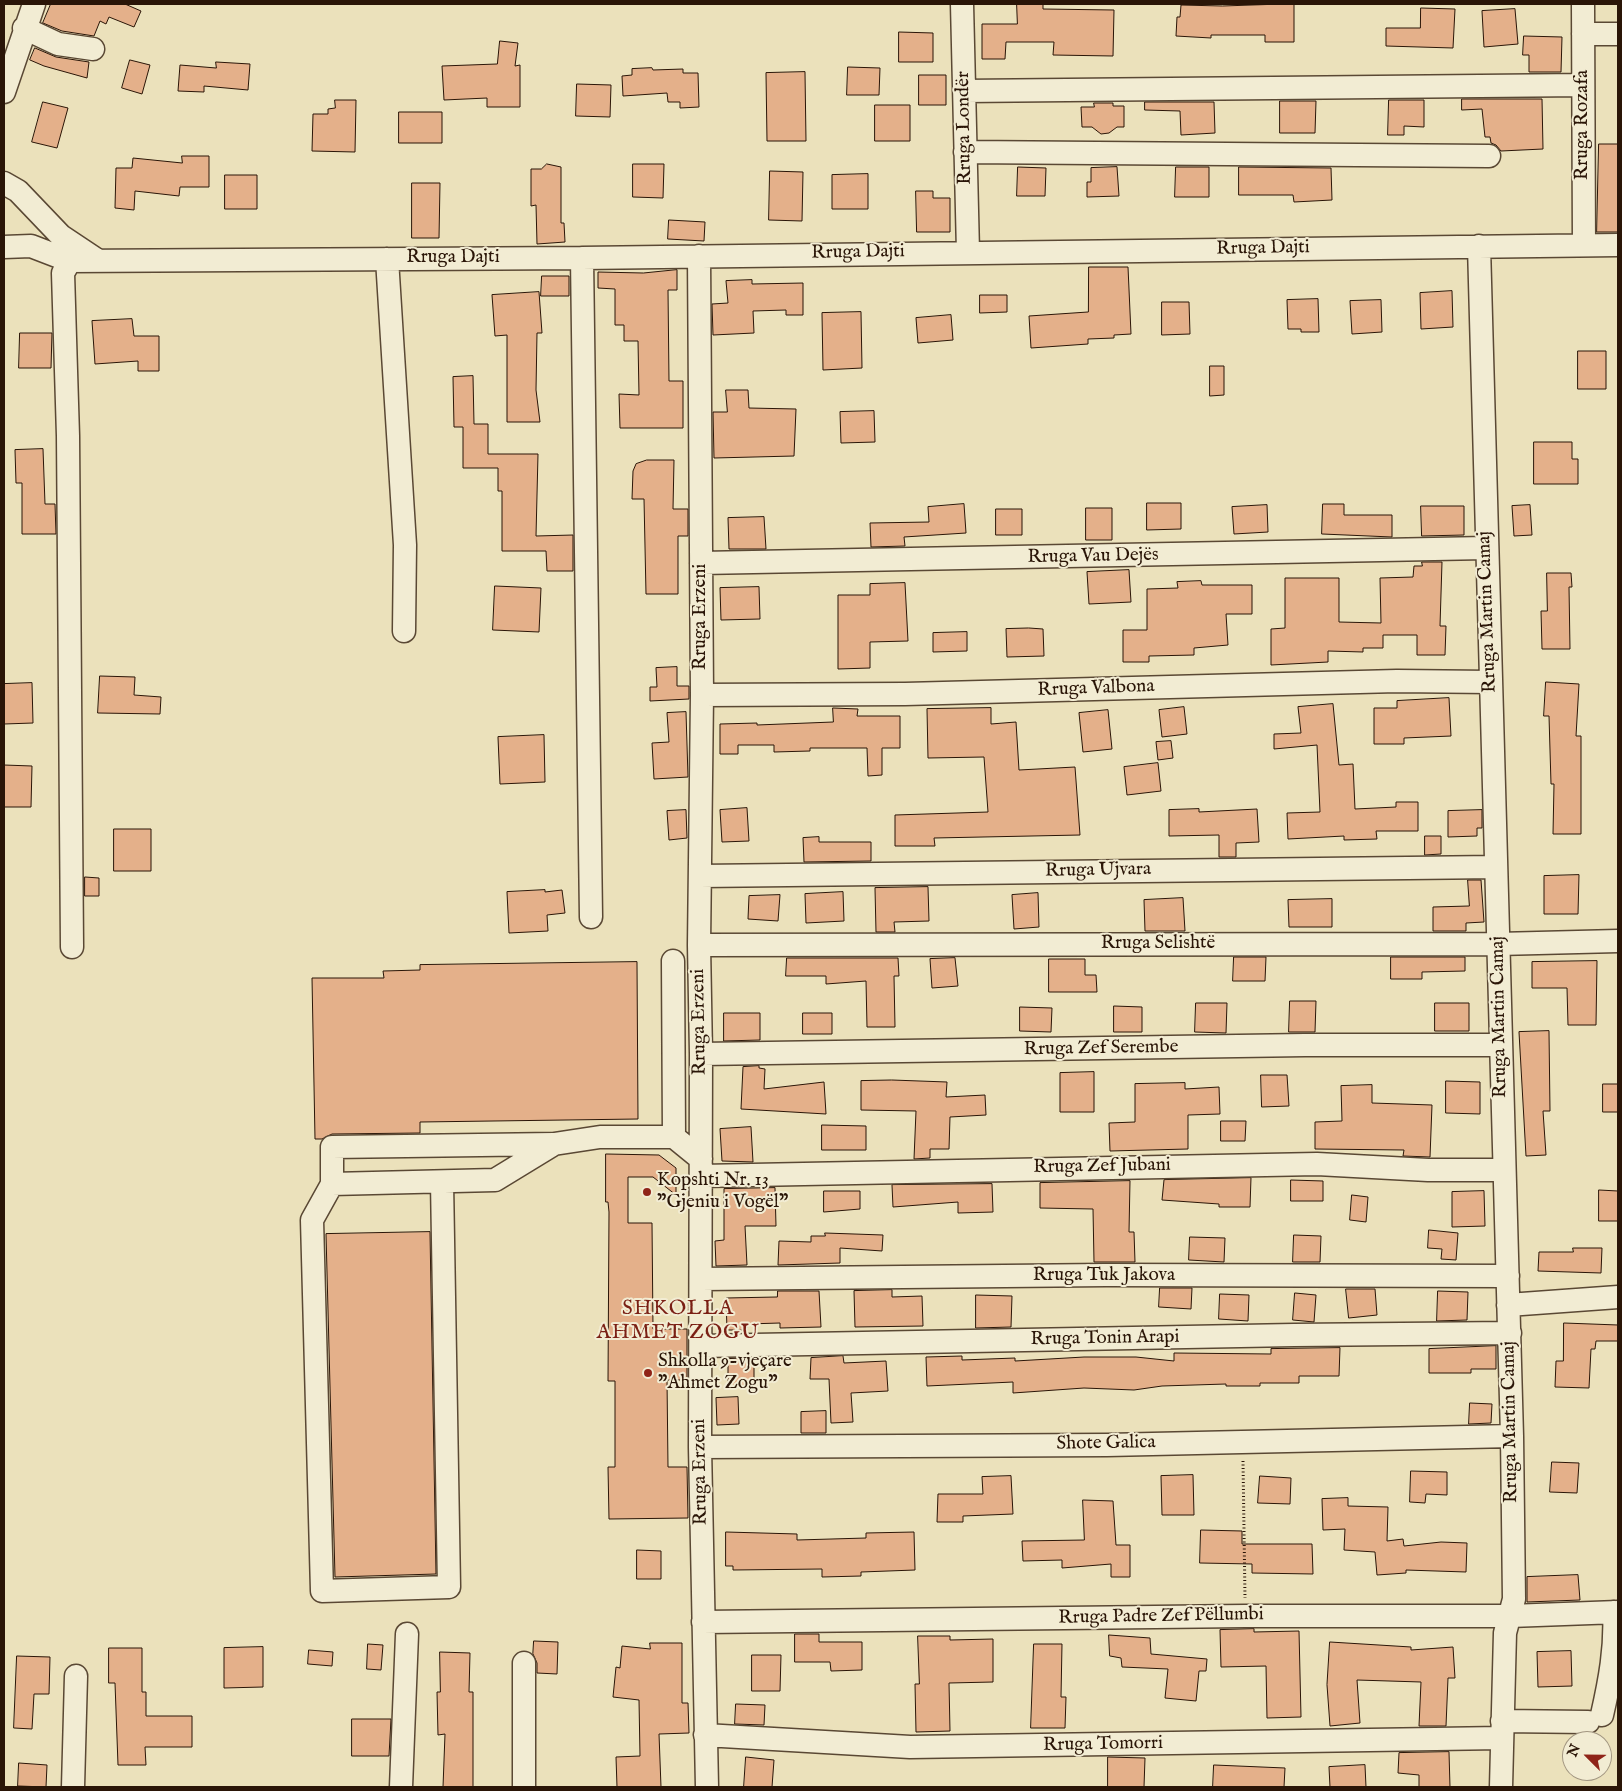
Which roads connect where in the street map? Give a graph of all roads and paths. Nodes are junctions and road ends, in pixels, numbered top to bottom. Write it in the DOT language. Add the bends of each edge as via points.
graph roads {
  1 [pos="34,4"];
  2 [pos="962,4"];
  3 [pos="1583,4"];
  4 [pos="24,28"];
  5 [pos="1583,34"];
  6 [pos="1618,34"];
  7 [pos="94,48"];
  8 [pos="1583,85"];
  9 [pos="964,91"];
  10 [pos="4,92"];
  11 [pos="965,152"];
  12 [pos="1489,156"];
  13 [pos="10,185"];
  14 [pos="1584,245"];
  15 [pos="1618,245"];
  16 [pos="1479,246"];
  17 [pos="5,247"];
  18 [pos="968,252"];
  19 [pos="699,256"];
  20 [pos="582,258"];
  21 [pos="387,259"];
  22 [pos="97,260"];
  23 [pos="70,261"];
  24 [pos="1486,548"];
  25 [pos="701,562"];
  26 [pos="404,631"];
  27 [pos="1491,682"];
  28 [pos="702,695"];
  29 [pos="1496,867"];
  30 [pos="700,876"];
  31 [pos="592,917"];
  32 [pos="1618,941"];
  33 [pos="1498,944"];
  34 [pos="699,945"];
  35 [pos="72,947"];
  36 [pos="673,961"];
  37 [pos="1500,1045"];
  38 [pos="701,1054"];
  39 [pos="674,1137"];
  40 [pos="554,1144"];
  41 [pos="701,1168"];
  42 [pos="1504,1170"];
  43 [pos="442,1182"];
  44 [pos="332,1184"];
  45 [pos="1508,1276"];
  46 [pos="701,1279"];
  47 [pos="1618,1297"];
  48 [pos="1508,1305"];
  49 [pos="1510,1333"];
  50 [pos="701,1346"];
  51 [pos="1512,1436"];
  52 [pos="1243,1442"];
  53 [pos="700,1448"];
  54 [pos="1616,1612"];
  55 [pos="1245,1616"];
  56 [pos="1510,1616"];
  57 [pos="703,1622"];
  58 [pos="407,1634"];
  59 [pos="524,1663"];
  60 [pos="76,1676"];
  61 [pos="1502,1730"];
  62 [pos="705,1736"];
  63 [pos="73,1787"];
  64 [pos="401,1787"];
  65 [pos="524,1787"];
  66 [pos="707,1787"];
  67 [pos="1501,1787"];
  1 -- 4 [label="street"];
  2 -- 9 [label="street, Rruga Londër"];
  3 -- 5 [label="street, Rruga Rozafa"];
  4 -- 7 [label="street" via="58,44"];
  4 -- 10 [label="street"];
  5 -- 6 [label="street"];
  5 -- 8 [label="street, Rruga Rozafa"];
  8 -- 9 [label="street"];
  8 -- 14 [label="street, Rruga Rozafa"];
  9 -- 11 [label="street, Rruga Londër"];
  11 -- 12 [label="street"];
  11 -- 18 [label="street, Rruga Londër"];
  13 -- 17 [label="street" via="28,211 23,233"];
  13 -- 22 [label="street" via="61,236"];
  14 -- 15 [label="street, Rruga Dajti"];
  14 -- 16 [label="street, Rruga Dajti"];
  16 -- 18 [label="street, Rruga Dajti"];
  16 -- 24 [label="street, Rruga Martin Camaj"];
  17 -- 23 [label="street" via="31,246"];
  18 -- 19 [label="street, Rruga Dajti"];
  19 -- 20 [label="street, Rruga Dajti"];
  19 -- 25 [label="street, Rruga Erzeni"];
  20 -- 21 [label="street, Rruga Dajti"];
  20 -- 31 [label="street"];
  21 -- 22 [label="street, Rruga Dajti"];
  21 -- 26 [label="street" via="405,545"];
  22 -- 23 [label="street, Rruga Dajti"];
  23 -- 35 [label="street" via="63,274 68,436"];
  24 -- 25 [label="street, Rruga Vau Dejës"];
  24 -- 27 [label="street, Rruga Martin Camaj"];
  25 -- 28 [label="street, Rruga Erzeni"];
  27 -- 28 [label="street, Rruga Valbona"];
  27 -- 29 [label="street, Rruga Martin Camaj"];
  28 -- 30 [label="street, Rruga Erzeni"];
  29 -- 30 [label="street, Rruga Ujvara"];
  29 -- 33 [label="street, Rruga Martin Camaj"];
  30 -- 34 [label="street, Rruga Erzeni"];
  32 -- 33 [label="street, Rruga Selishtë"];
  33 -- 34 [label="street, Rruga Selishtë"];
  33 -- 37 [label="street, Rruga Martin Camaj"];
  34 -- 38 [label="street, Rruga Erzeni"];
  36 -- 39 [label="street"];
  37 -- 38 [label="street, Rruga Zef Serembe"];
  37 -- 42 [label="street, Rruga Martin Camaj"];
  38 -- 41 [label="street, Rruga Erzeni"];
  39 -- 40 [label="street" via="600,1137"];
  39 -- 41 [label="street"];
  40 -- 43 [label="street" via="495,1180"];
  40 -- 44 [label="street" via="332,1147"];
  41 -- 42 [label="street, Rruga Zef Jubani" via="1317,1164"];
  41 -- 46 [label="street, Rruga Erzeni"];
  42 -- 45 [label="street, Rruga Martin Camaj"];
  43 -- 44 [label="street"];
  43 -- 44 [label="street" via="449,1587 322,1591 312,1220"];
  45 -- 46 [label="street, Rruga Tuk Jakova"];
  45 -- 48 [label="street, Rruga Martin Camaj"];
  46 -- 50 [label="street, Rruga Erzeni"];
  47 -- 48 [label="street"];
  48 -- 49 [label="street, Rruga Martin Camaj"];
  49 -- 50 [label="street, Rruga Tonin Arapi"];
  49 -- 51 [label="street, Rruga Martin Camaj"];
  50 -- 53 [label="street, Rruga Erzeni"];
  51 -- 52 [label="street, Shote Galica"];
  51 -- 56 [label="street, Rruga Martin Camaj" via="1514,1599"];
  52 -- 53 [label="street, Shote Galica"];
  52 -- 55 [label="path"];
  53 -- 57 [label="street, Rruga Erzeni"];
  54 -- 56 [label="street, Rruga Padre Zef Pëllumbi"];
  54 -- 61 [label="street, Rruga Tomorri" via="1610,1683 1595,1719"];
  55 -- 56 [label="street, Rruga Padre Zef Pëllumbi"];
  55 -- 57 [label="street, Rruga Padre Zef Pëllumbi"];
  56 -- 61 [label="street, Rruga Martin Camaj" via="1505,1633"];
  57 -- 62 [label="street, Rruga Erzeni"];
  58 -- 64 [label="street"];
  59 -- 65 [label="street"];
  60 -- 63 [label="street"];
  61 -- 62 [label="street, Rruga Tomorri" via="910,1747"];
  61 -- 67 [label="street, Rruga Martin Camaj"];
  62 -- 66 [label="street, Rruga Erzeni"];
}
